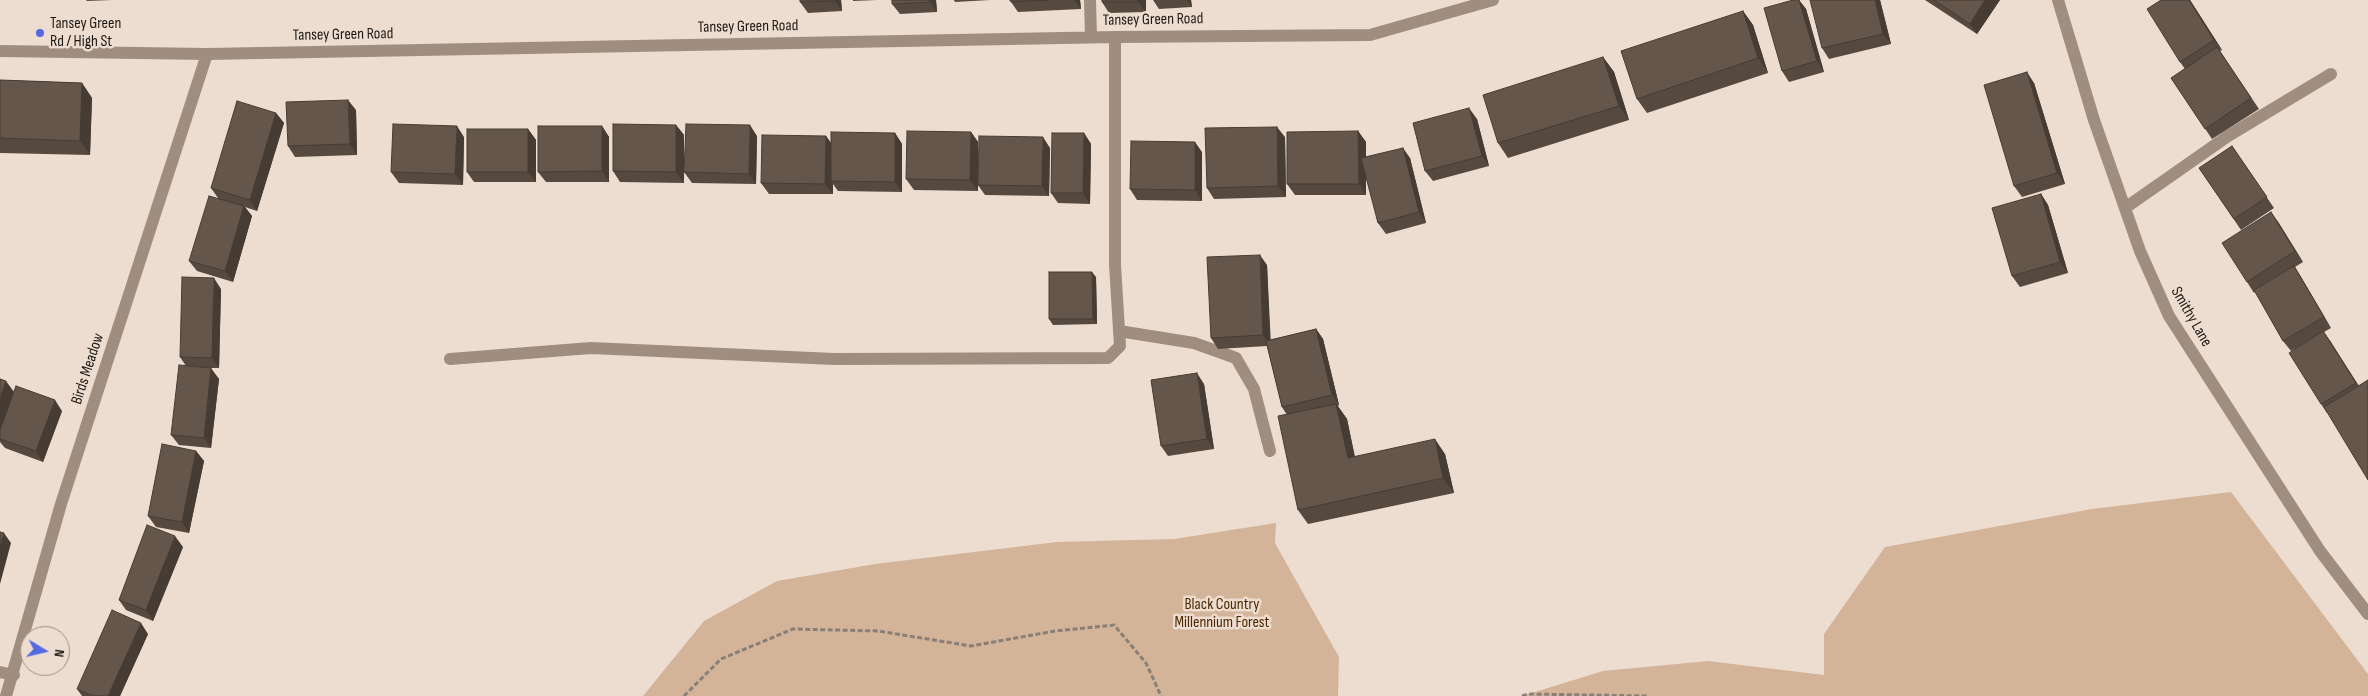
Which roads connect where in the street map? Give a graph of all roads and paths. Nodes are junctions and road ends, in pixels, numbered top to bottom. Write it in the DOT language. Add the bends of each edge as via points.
graph roads {
  1 [pos="1090,0"];
  2 [pos="1493,0"];
  3 [pos="2058,0"];
  4 [pos="1115,36"];
  5 [pos="1091,37"];
  6 [pos="0,51"];
  7 [pos="207,54"];
  8 [pos="2331,74"];
  9 [pos="2125,208"];
  10 [pos="1119,332"];
  11 [pos="450,359"];
  12 [pos="1270,451"];
  13 [pos="2368,614"];
  14 [pos="0,672"];
  15 [pos="14,675"];
  16 [pos="6,696"];
  17 [pos="684,696"];
  18 [pos="1161,696"];
  19 [pos="1522,696"];
  20 [pos="1649,696"];
  1 -- 5 [label="street"];
  2 -- 4 [label="street, Tansey Green Road" via="1370,34"];
  3 -- 9 [label="street, Smithy Lane" via="2094,120"];
  4 -- 5 [label="street, Tansey Green Road"];
  4 -- 10 [label="street" via="1115,265"];
  5 -- 7 [label="street, Tansey Green Road"];
  6 -- 7 [label="street, Tansey Green Road"];
  7 -- 15 [label="street, Birds Meadow" via="61,504"];
  8 -- 9 [label="street" via="2228,136"];
  9 -- 13 [label="street, Smithy Lane" via="2169,316 2320,550"];
  10 -- 11 [label="street" via="1120,346 1108,358 834,359 591,348"];
  10 -- 12 [label="street" via="1194,343 1236,358 1254,389"];
  14 -- 15 [label="street"];
  15 -- 16 [label="street, Birds Meadow"];
  17 -- 18 [label="path" via="721,659 793,629 878,631 972,646 1055,631 1114,625 1146,663"];
  19 -- 20 [label="path"];
}
